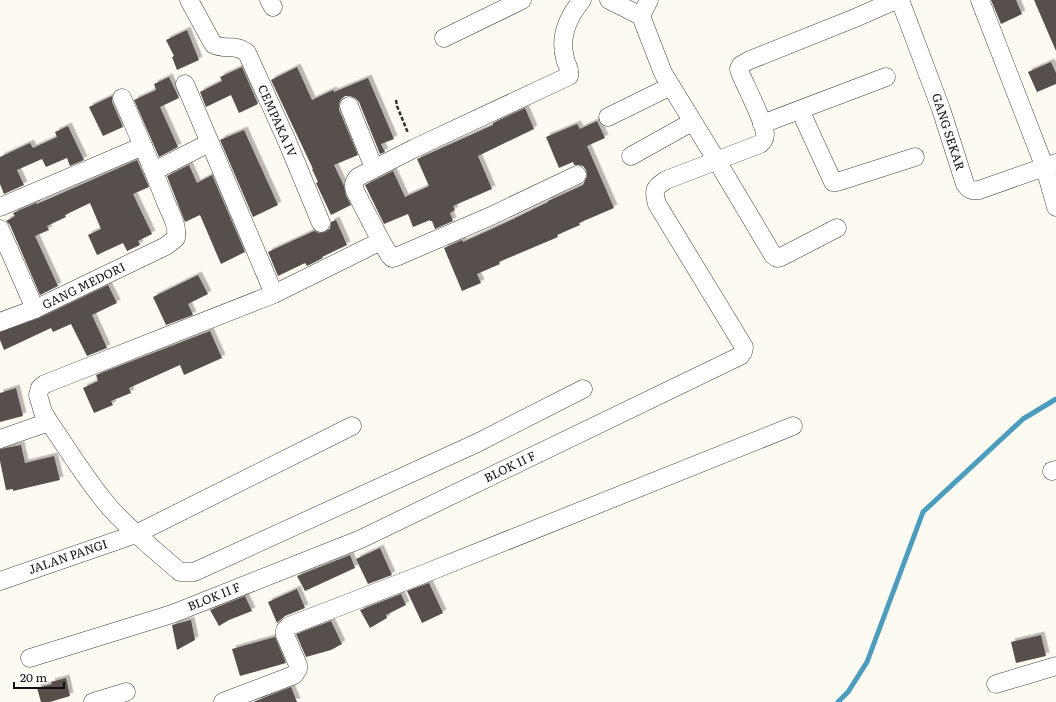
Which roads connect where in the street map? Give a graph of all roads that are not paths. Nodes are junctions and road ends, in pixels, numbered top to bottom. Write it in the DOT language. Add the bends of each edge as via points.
graph roads {
  1 [pos="189,0"];
  2 [pos="522,0"];
  3 [pos="582,0"];
  4 [pos="609,0"];
  5 [pos="896,0"];
  6 [pos="900,0"];
  7 [pos="980,0"];
  8 [pos="645,8"];
  9 [pos="444,38"];
  10 [pos="886,77"];
  11 [pos="185,84"];
  12 [pos="671,86"];
  13 [pos="122,98"];
  14 [pos="349,106"];
  15 [pos="800,110"];
  16 [pos="608,116"];
  17 [pos="692,122"];
  18 [pos="762,124"];
  19 [pos="209,143"];
  20 [pos="143,146"];
  21 [pos="631,156"];
  22 [pos="915,157"];
  23 [pos="717,161"];
  24 [pos="1051,165"];
  25 [pos="374,168"];
  26 [pos="154,171"];
  27 [pos="577,175"];
  28 [pos="0,207"];
  29 [pos="1056,207"];
  30 [pos="321,223"];
  31 [pos="837,228"];
  32 [pos="0,229"];
  33 [pos="381,241"];
  34 [pos="274,294"];
  35 [pos="35,309"];
  36 [pos="0,322"];
  37 [pos="583,389"];
  38 [pos="49,422"];
  39 [pos="352,426"];
  40 [pos="793,426"];
  41 [pos="0,439"];
  42 [pos="136,534"];
  43 [pos="0,581"];
  44 [pos="30,658"];
  45 [pos="1056,666"];
  46 [pos="996,684"];
  47 [pos="126,692"];
  48 [pos="93,702"];
  49 [pos="223,702"];
  1 -- 30 [label="street, CEMPAKA IV" via="213,44 241,48 247,53"];
  2 -- 9 [label="street"];
  3 -- 25 [label="street" via="566,26 563,42 569,76"];
  4 -- 8 [label="street"];
  5 -- 18 [label="street" via="741,65 741,75"];
  6 -- 24 [label="street, GANG SEKAR" via="968,188 979,190"];
  7 -- 24 [label="street"];
  8 -- 12 [label="street" via="661,68"];
  10 -- 15 [label="street"];
  11 -- 19 [label="street"];
  12 -- 16 [label="street"];
  12 -- 17 [label="street"];
  13 -- 20 [label="street"];
  14 -- 25 [label="street"];
  15 -- 18 [label="street"];
  15 -- 22 [label="street" via="833,182"];
  17 -- 21 [label="street"];
  17 -- 23 [label="street"];
  18 -- 23 [label="street" via="765,139 760,144"];
  19 -- 26 [label="street"];
  19 -- 34 [label="street"];
  20 -- 26 [label="street"];
  20 -- 28 [label="street"];
  23 -- 31 [label="street" via="772,255 777,258"];
  23 -- 44 [label="street, BLOK II F" via="666,180 655,189 654,195 657,204 744,347 740,356 361,539 172,614"];
  24 -- 29 [label="street"];
  25 -- 33 [label="street" via="358,177 354,186"];
  26 -- 35 [label="street, GANG MEDORI" via="177,230 176,238 166,246"];
  27 -- 33 [label="street" via="396,258 390,256"];
  32 -- 35 [label="street"];
  33 -- 34 [label="street"];
  34 -- 38 [label="street" via="45,384 40,388 38,396"];
  35 -- 36 [label="street, GANG MEDORI"];
  37 -- 42 [label="street" via="470,446 194,572 180,572"];
  38 -- 41 [label="street"];
  38 -- 42 [label="street" via="93,485"];
  39 -- 42 [label="street, JALAN PANGI"];
  40 -- 49 [label="street" via="290,626 285,630 285,635 298,665 297,672"];
  42 -- 43 [label="street, JALAN PANGI"];
  45 -- 46 [label="street"];
  47 -- 48 [label="street"];
}
